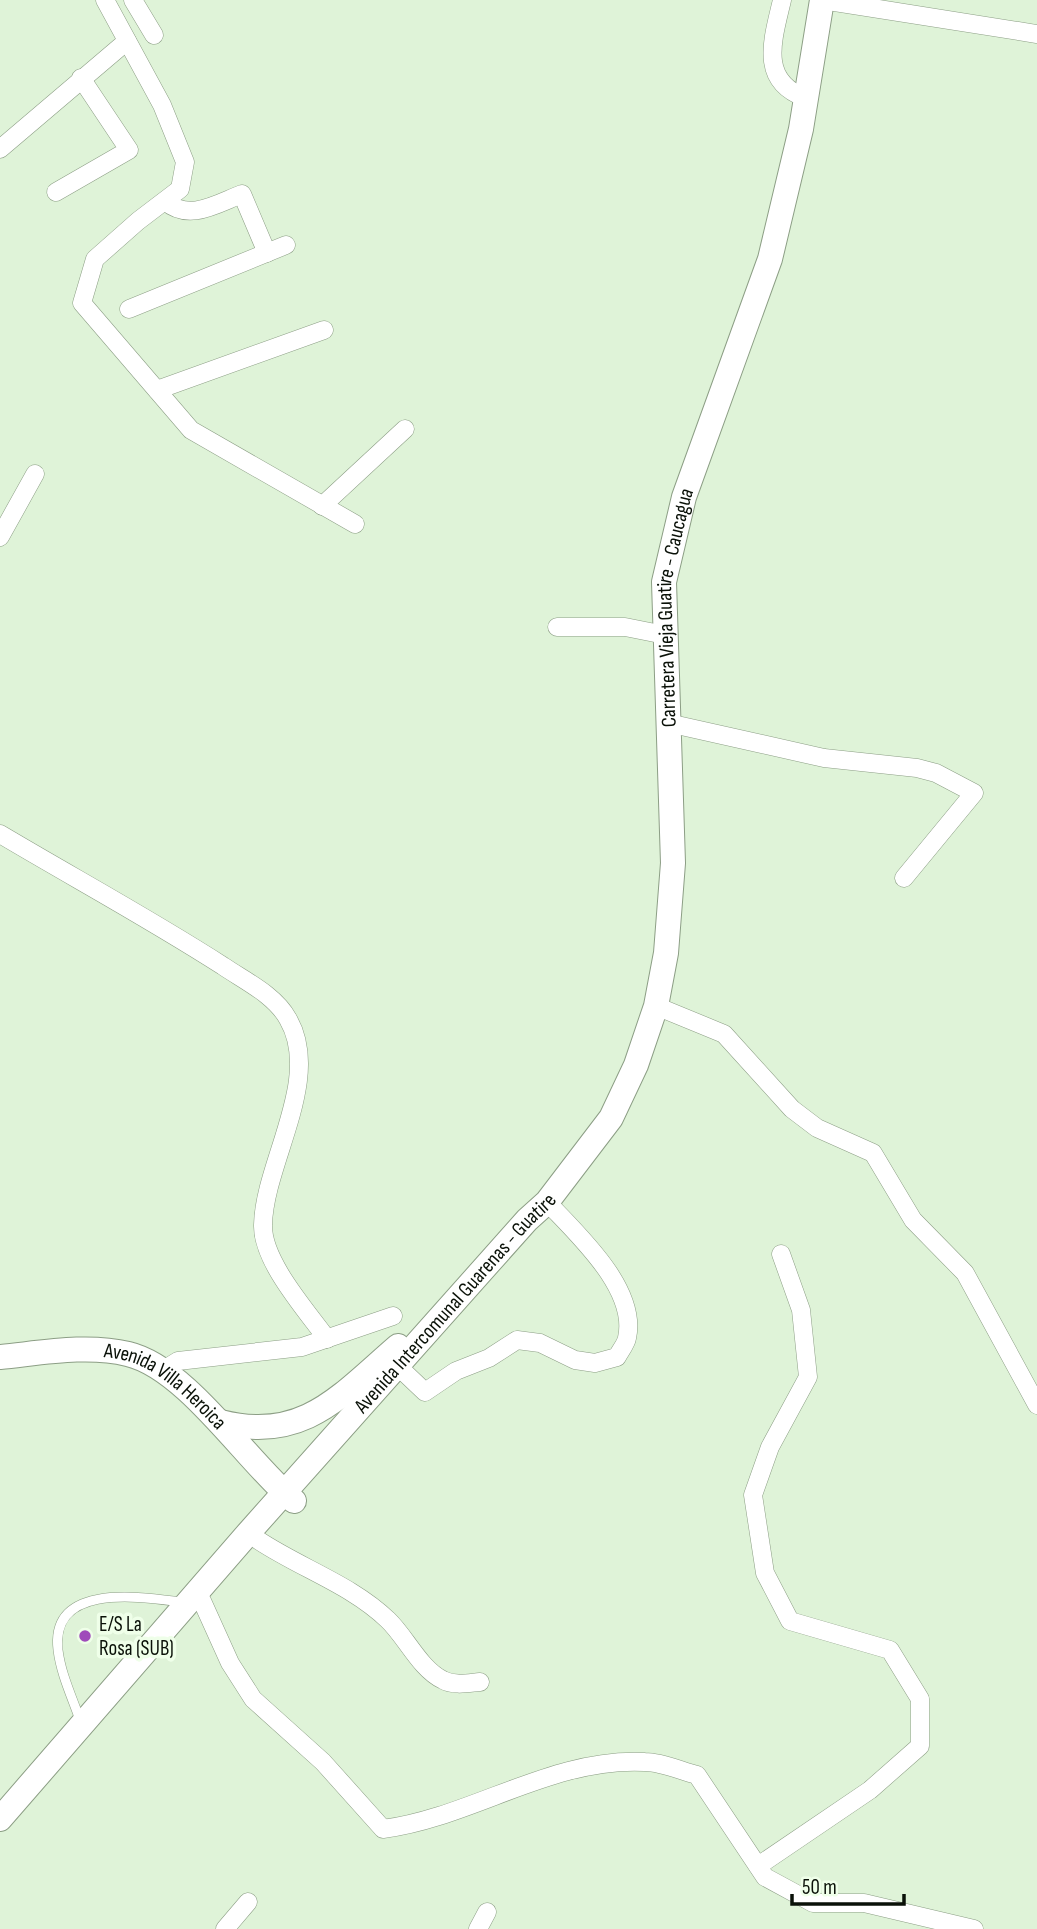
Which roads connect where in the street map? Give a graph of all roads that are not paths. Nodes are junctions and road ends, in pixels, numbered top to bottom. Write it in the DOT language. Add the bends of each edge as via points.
graph roads {
  1 [pos="105,0"];
  2 [pos="133,0"];
  3 [pos="782,0"];
  4 [pos="822,0"];
  5 [pos="1037,34"];
  6 [pos="155,35"];
  7 [pos="127,41"];
  8 [pos="81,78"];
  9 [pos="806,98"];
  10 [pos="0,149"];
  11 [pos="56,192"];
  12 [pos="165,201"];
  13 [pos="286,245"];
  14 [pos="267,253"];
  15 [pos="129,309"];
  16 [pos="324,330"];
  17 [pos="157,390"];
  18 [pos="405,429"];
  19 [pos="35,474"];
  20 [pos="322,506"];
  21 [pos="355,524"];
  22 [pos="0,537"];
  23 [pos="557,627"];
  24 [pos="665,635"];
  25 [pos="668,723"];
  26 [pos="0,834"];
  27 [pos="904,878"];
  28 [pos="656,1006"];
  29 [pos="547,1202"];
  30 [pos="781,1254"];
  31 [pos="477,1277"];
  32 [pos="393,1316"];
  33 [pos="327,1339"];
  34 [pos="0,1357"];
  35 [pos="162,1371"];
  36 [pos="405,1373"];
  37 [pos="1037,1405"];
  38 [pos="221,1422"];
  39 [pos="249,1458"];
  40 [pos="289,1497"];
  41 [pos="254,1535"];
  42 [pos="195,1602"];
  43 [pos="480,1682"];
  44 [pos="82,1725"];
  45 [pos="0,1819"];
  46 [pos="0,1841"];
  47 [pos="758,1866"];
  48 [pos="248,1902"];
  49 [pos="487,1912"];
  50 [pos="225,1929"];
  51 [pos="478,1929"];
  52 [pos="974,1929"];
  1 -- 7 [label="street"];
  2 -- 6 [label="street"];
  3 -- 9 [label="street" via="772,63 778,81"];
  4 -- 5 [label="street"];
  4 -- 9 [label="main road, Carretera Vieja Guatire - Caucagua"];
  7 -- 8 [label="street"];
  7 -- 12 [label="street" via="162,105 185,162 180,189"];
  8 -- 10 [label="street"];
  8 -- 11 [label="street" via="129,150"];
  9 -- 24 [label="main road, Carretera Vieja Guatire - Caucagua" via="770,259 684,497 664,582"];
  12 -- 14 [label="street" via="176,210 191,212 242,194"];
  12 -- 17 [label="street" via="95,259 82,303"];
  13 -- 14 [label="street"];
  14 -- 15 [label="street"];
  16 -- 17 [label="street"];
  17 -- 20 [label="street" via="191,430"];
  18 -- 20 [label="street"];
  19 -- 22 [label="street"];
  20 -- 21 [label="street"];
  23 -- 24 [label="street" via="625,627"];
  24 -- 25 [label="main road, Carretera Vieja Guatire - Caucagua"];
  25 -- 27 [label="street" via="824,758 917,768 974,793"];
  25 -- 28 [label="main road, Carretera Vieja Guatire - Caucagua" via="673,863 666,953"];
  26 -- 33 [label="street" via="170,932 274,1000 289,1020 298,1072 262,1226 272,1261"];
  28 -- 29 [label="main road, Carretera Vieja Guatire - Caucagua" via="611,1118"];
  28 -- 37 [label="street" via="724,1034 792,1109 817,1128 873,1153 913,1220 965,1273"];
  29 -- 31 [label="main road, Avenida Intercomunal Guarenas - Guatire"];
  29 -- 36 [label="main road, Avenida Intercomunal Guarenas - Guatire" via="533,1234"];
  29 -- 36 [label="street" via="611,1275 626,1306 627,1338 617,1357 585,1362 540,1342 517,1340 425,1392"];
  30 -- 47 [label="street" via="801,1310 808,1377 770,1447 753,1495 765,1573 790,1621 890,1650 920,1699 920,1746 870,1790"];
  31 -- 38 [label="main road" via="334,1402 292,1425 250,1429"];
  31 -- 40 [label="main road, Avenida Intercomunal Guarenas - Guatire"];
  32 -- 33 [label="street"];
  33 -- 35 [label="street" via="302,1347 178,1361"];
  34 -- 35 [label="main road, Avenida Villa Heroica" via="79,1350 129,1354"];
  35 -- 38 [label="main road, Avenida Villa Heroica"];
  36 -- 40 [label="main road, Avenida Intercomunal Guarenas - Guatire"];
  38 -- 39 [label="main road, Avenida Villa Heroica"];
  39 -- 40 [label="main road, Avenida Villa Heroica"];
  39 -- 41 [label="main road" via="262,1488"];
  40 -- 41 [label="main road, Avenida Intercomunal Guarenas - Guatire"];
  41 -- 42 [label="main road, Avenida Intercomunal Guarenas - Guatire"];
  41 -- 43 [label="street" via="295,1564 358,1596 388,1619 442,1680"];
  42 -- 44 [label="main road, Avenida Intercomunal Guarenas - Guatire"];
  42 -- 44 [label="lane" via="111,1596 71,1610 58,1631 58,1648"];
  42 -- 46 [label="main road, Avenida Intercomunal Guarenas - Guatire"];
  42 -- 47 [label="street" via="253,1699 323,1762 383,1829 417,1824 578,1766 647,1761 697,1775"];
  44 -- 45 [label="main road, Avenida Intercomunal Guarenas - Guatire"];
  47 -- 52 [label="street" via="765,1877 813,1903 864,1903"];
  48 -- 50 [label="street"];
  49 -- 51 [label="street"];
}
